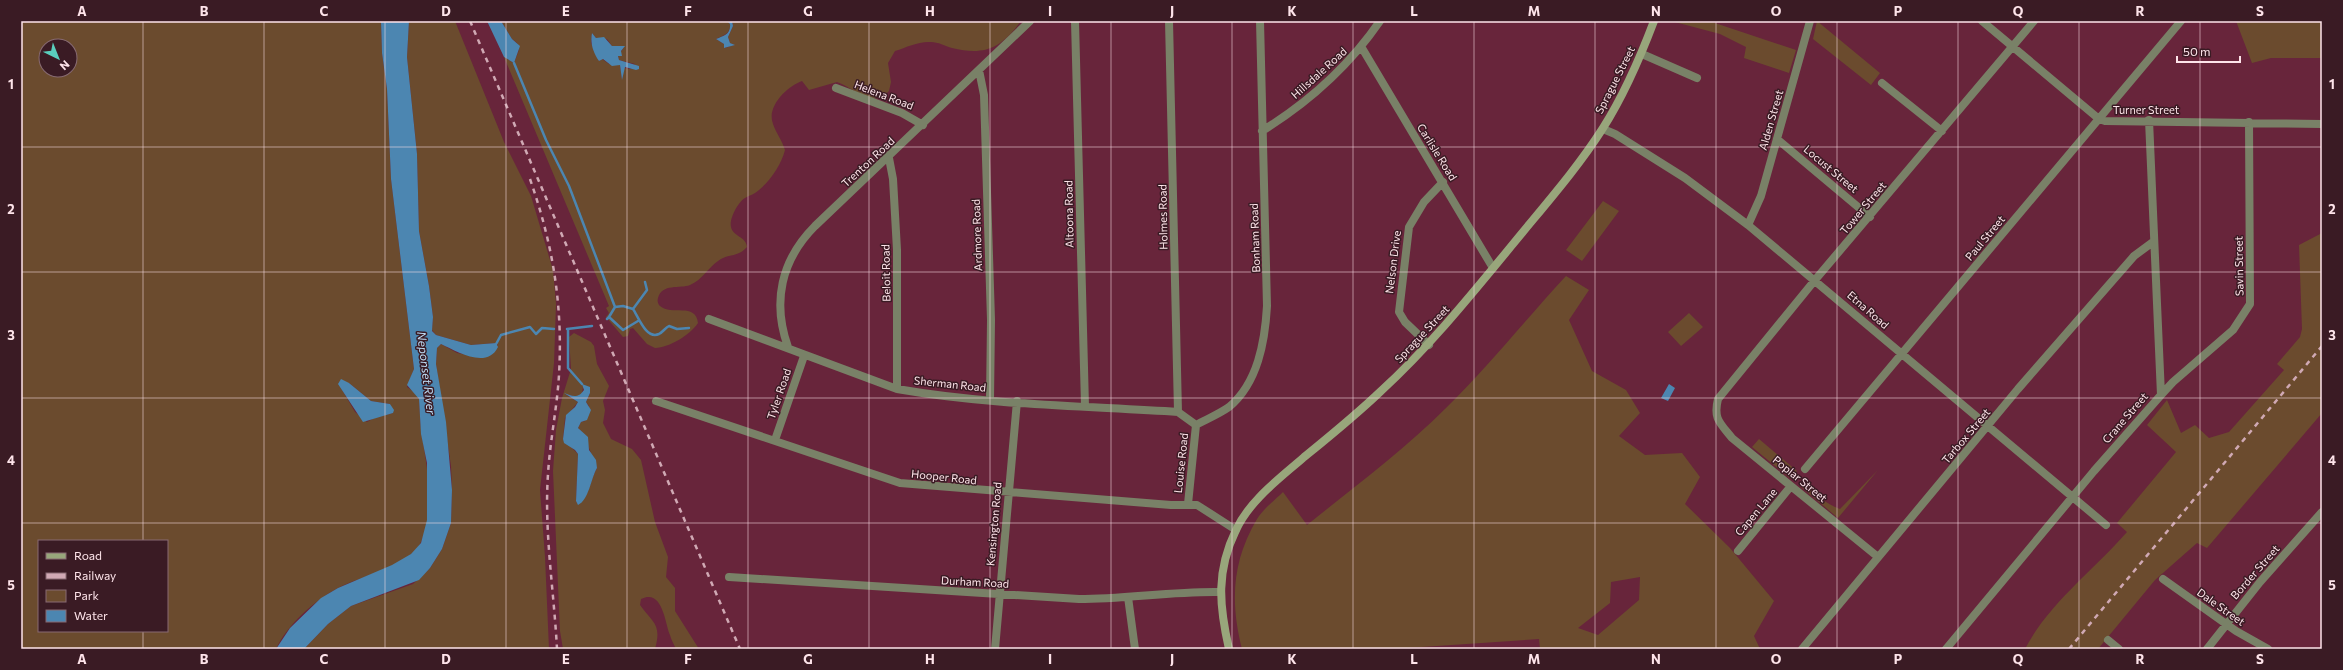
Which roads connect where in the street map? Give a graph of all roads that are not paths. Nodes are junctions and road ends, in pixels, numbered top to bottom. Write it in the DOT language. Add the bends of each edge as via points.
graph roads {
  1 [pos="1030,21"];
  2 [pos="1075,21"];
  3 [pos="1169,21"];
  4 [pos="1260,21"];
  5 [pos="1654,21"];
  6 [pos="1810,21"];
  7 [pos="1982,21"];
  8 [pos="2034,21"];
  9 [pos="2181,21"];
  10 [pos="1377,23"];
  11 [pos="2014,47"];
  12 [pos="1362,48"];
  13 [pos="1642,54"];
  14 [pos="979,70"];
  15 [pos="1697,78"];
  16 [pos="1882,82"];
  17 [pos="836,88"];
  18 [pos="2099,119"];
  19 [pos="2149,120"];
  20 [pos="2249,122"];
  21 [pos="2322,124"];
  22 [pos="923,125"];
  23 [pos="1602,129"];
  24 [pos="1262,130"];
  25 [pos="1942,131"];
  26 [pos="1777,139"];
  27 [pos="889,158"];
  28 [pos="1443,182"];
  29 [pos="1870,217"];
  30 [pos="1748,225"];
  31 [pos="2153,242"];
  32 [pos="1493,268"];
  33 [pos="1815,280"];
  34 [pos="709,319"];
  35 [pos="1429,345"];
  36 [pos="788,347"];
  37 [pos="1901,354"];
  38 [pos="804,356"];
  39 [pos="897,389"];
  40 [pos="2161,395"];
  41 [pos="990,400"];
  42 [pos="656,401"];
  43 [pos="1017,401"];
  44 [pos="1085,406"];
  45 [pos="1178,412"];
  46 [pos="1715,412"];
  47 [pos="1196,425"];
  48 [pos="1990,425"];
  49 [pos="775,440"];
  50 [pos="1805,469"];
  51 [pos="1791,486"];
  52 [pos="1008,494"];
  53 [pos="2072,497"];
  54 [pos="1188,504"];
  55 [pos="2322,512"];
  56 [pos="2106,525"];
  57 [pos="1236,530"];
  58 [pos="1738,551"];
  59 [pos="1878,557"];
  60 [pos="730,577"];
  61 [pos="2163,579"];
  62 [pos="1220,592"];
  63 [pos="999,594"];
  64 [pos="1128,597"];
  65 [pos="2225,624"];
  66 [pos="2108,640"];
  67 [pos="995,649"];
  68 [pos="1135,649"];
  69 [pos="1229,649"];
  70 [pos="1802,649"];
  71 [pos="1946,649"];
  72 [pos="2119,649"];
  73 [pos="2207,649"];
  74 [pos="2268,649"];
  1 -- 14 [label="street, Trenton Road"];
  2 -- 44 [label="street, Altoona Road"];
  3 -- 45 [label="street, Holmes Road"];
  4 -- 24 [label="street, Bonham Road"];
  5 -- 13 [label="main road, Sprague Street"];
  6 -- 26 [label="street, Alden Street"];
  7 -- 11 [label="street, Turner Street"];
  8 -- 11 [label="street, Tower Street"];
  9 -- 18 [label="street, Paul Street"];
  10 -- 12 [label="street, Hillsdale Road"];
  11 -- 18 [label="street, Turner Street"];
  11 -- 25 [label="street, Tower Street"];
  12 -- 24 [label="street, Hillsdale Road" via="1299,106"];
  12 -- 28 [label="street, Carlisle Road"];
  13 -- 15 [label="street"];
  13 -- 23 [label="main road, Sprague Street"];
  14 -- 22 [label="street, Trenton Road"];
  14 -- 41 [label="street, Ardmore Road" via="984,95 991,320"];
  16 -- 25 [label="street"];
  17 -- 22 [label="street, Helena Road" via="902,113"];
  18 -- 19 [label="street, Turner Street" via="2110,122"];
  18 -- 37 [label="street, Paul Street"];
  19 -- 20 [label="street, Turner Street"];
  19 -- 31 [label="street, Crane Street"];
  20 -- 21 [label="street, Turner Street"];
  20 -- 40 [label="street, Savin Street" via="2250,304 2233,330"];
  22 -- 27 [label="street, Trenton Road"];
  23 -- 30 [label="street, Etna Road" via="1615,134 1686,178"];
  23 -- 32 [label="main road, Sprague Street" via="1551,199"];
  24 -- 47 [label="street, Bonham Road" via="1267,306 1260,356 1249,381 1236,400 1222,412"];
  25 -- 29 [label="street, Tower Street"];
  26 -- 29 [label="street, Locust Street"];
  26 -- 30 [label="street, Alden Street" via="1761,196"];
  27 -- 36 [label="street, Trenton Road" via="810,231 791,256 783,276 780,298 781,321"];
  27 -- 39 [label="street, Beloit Road" via="893,179 897,250"];
  28 -- 32 [label="street, Carlisle Road"];
  28 -- 35 [label="street, Nelson Drive" via="1424,202 1408,227 1398,312"];
  29 -- 33 [label="street, Tower Street"];
  30 -- 33 [label="street, Etna Road"];
  31 -- 40 [label="street, Crane Street"];
  31 -- 48 [label="street, Tarbox Street" via="2134,256"];
  32 -- 35 [label="main road, Sprague Street"];
  33 -- 37 [label="street, Etna Road"];
  33 -- 46 [label="street, Tower Street" via="1718,398"];
  34 -- 36 [label="street, Sherman Road"];
  35 -- 57 [label="main road, Sprague Street" via="1372,400 1268,488 1244,516"];
  36 -- 38 [label="street, Sherman Road"];
  37 -- 48 [label="street, Etna Road"];
  37 -- 50 [label="street, Paul Street"];
  38 -- 39 [label="street, Sherman Road"];
  38 -- 49 [label="street, Tyler Road"];
  39 -- 41 [label="street, Sherman Road"];
  40 -- 53 [label="street, Crane Street"];
  41 -- 43 [label="street, Sherman Road"];
  42 -- 49 [label="street, Hooper Road"];
  43 -- 44 [label="street, Sherman Road"];
  43 -- 52 [label="street, Kensington Road"];
  44 -- 45 [label="street, Sherman Road"];
  45 -- 47 [label="street"];
  46 -- 51 [label="street, Poplar Street" via="1718,421 1732,438"];
  47 -- 54 [label="street, Louise Road"];
  48 -- 53 [label="street, Etna Road"];
  48 -- 59 [label="street, Tarbox Street"];
  49 -- 52 [label="street, Hooper Road" via="900,483"];
  51 -- 58 [label="street, Capen Lane"];
  51 -- 59 [label="street, Poplar Street"];
  52 -- 54 [label="street, Hooper Road"];
  52 -- 63 [label="street, Kensington Road"];
  53 -- 56 [label="street, Etna Road"];
  53 -- 71 [label="street, Crane Street"];
  54 -- 57 [label="street, Hooper Road" via="1201,507"];
  55 -- 65 [label="street, Border Street"];
  57 -- 62 [label="main road, Sprague Street" via="1224,559"];
  59 -- 70 [label="street, Tarbox Street"];
  60 -- 63 [label="street, Durham Road"];
  61 -- 65 [label="street, Dale Street"];
  62 -- 64 [label="street, Durham Road" via="1184,591"];
  62 -- 69 [label="main road, Sprague Street" via="1220,606"];
  63 -- 64 [label="street, Durham Road" via="1079,599"];
  63 -- 67 [label="street, Kensington Road"];
  64 -- 68 [label="street"];
  65 -- 73 [label="street, Border Street"];
  65 -- 74 [label="street, Dale Street"];
  66 -- 72 [label="street"];
}
